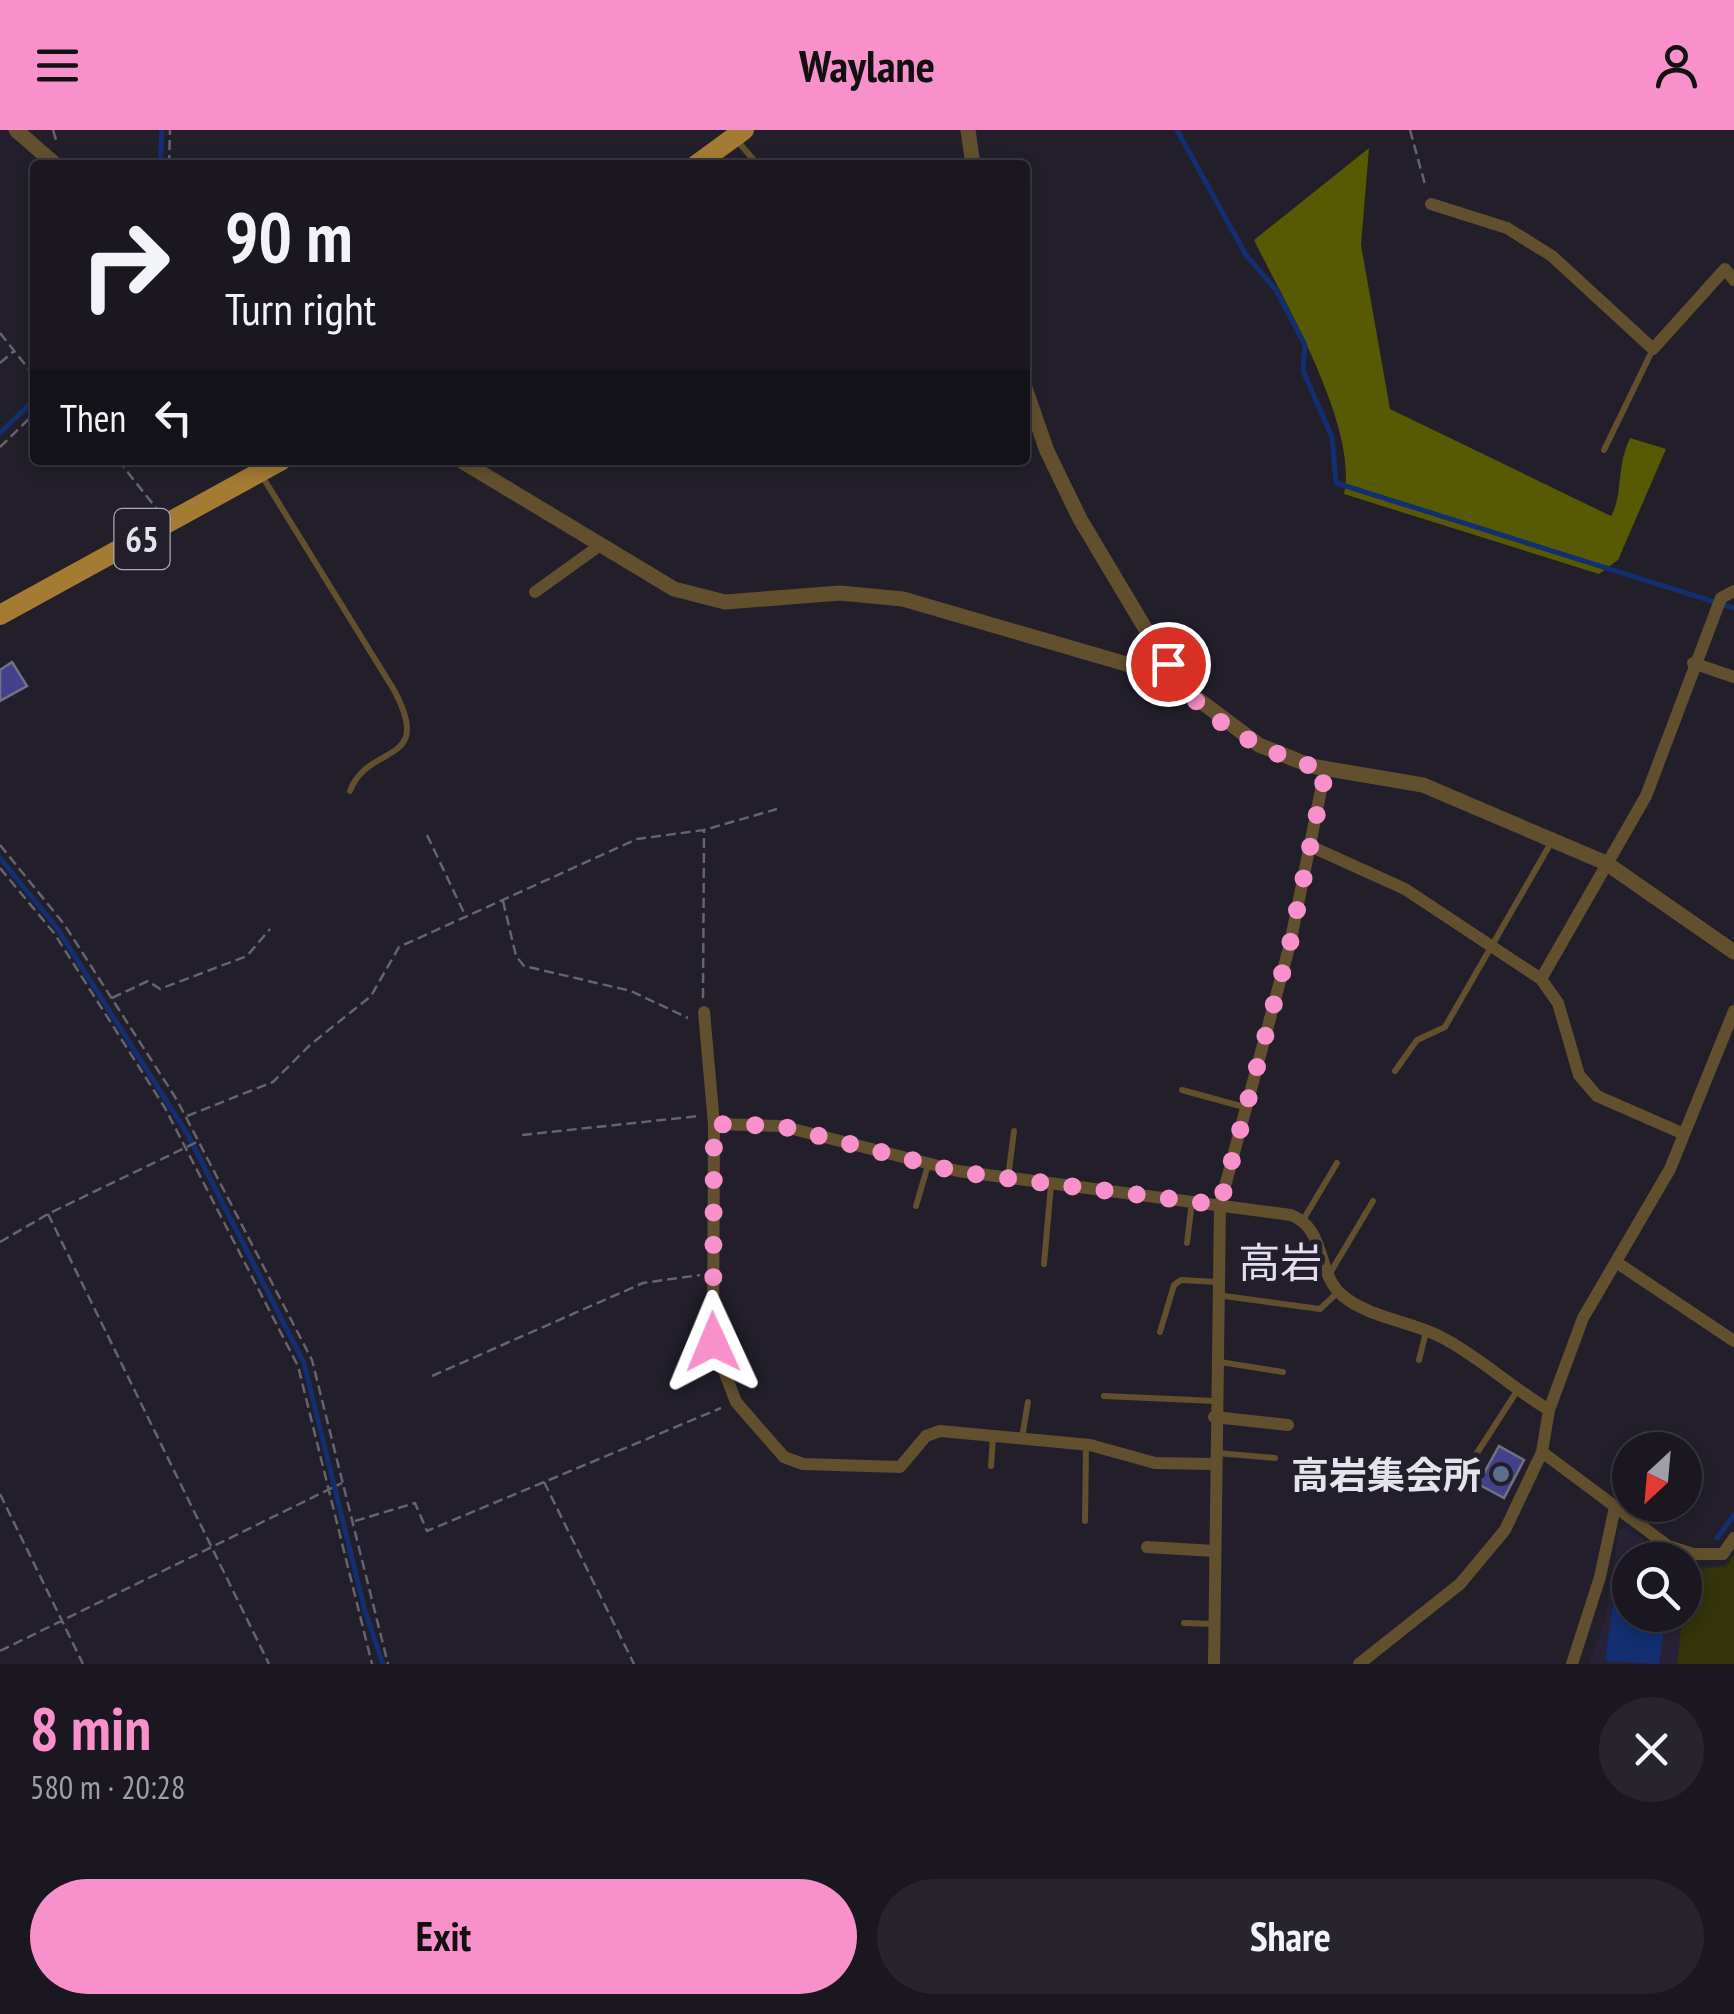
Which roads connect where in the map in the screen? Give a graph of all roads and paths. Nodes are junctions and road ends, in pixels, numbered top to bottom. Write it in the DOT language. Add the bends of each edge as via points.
graph roads {
  1 [pos="16,130"];
  2 [pos="170,130"];
  3 [pos="968,130"];
  4 [pos="1410,130"];
  5 [pos="739,134"];
  6 [pos="50,160"];
  7 [pos="169,160"];
  8 [pos="703,160"];
  9 [pos="755,160"];
  10 [pos="973,160"];
  11 [pos="1431,204"];
  12 [pos="1734,280"];
  13 [pos="0,333"];
  14 [pos="1652,349"];
  15 [pos="14,350"];
  16 [pos="0,363"];
  17 [pos="30,371"];
  18 [pos="1030,403"];
  19 [pos="30,418"];
  20 [pos="0,447"];
  21 [pos="1604,450"];
  22 [pos="122,465"];
  23 [pos="274,465"];
  24 [pos="468,465"];
  25 [pos="261,474"];
  26 [pos="168,526"];
  27 [pos="599,546"];
  28 [pos="1734,590"];
  29 [pos="535,592"];
  30 [pos="0,615"];
  31 [pos="1693,663"];
  32 [pos="1734,677"];
  33 [pos="1179,685"];
  34 [pos="1326,770"];
  35 [pos="350,791"];
  36 [pos="777,810"];
  37 [pos="704,830"];
  38 [pos="428,836"];
  39 [pos="1552,840"];
  40 [pos="0,845"];
  41 [pos="1310,846"];
  42 [pos="1606,863"];
  43 [pos="0,868"];
  44 [pos="503,900"];
  45 [pos="465,916"];
  46 [pos="270,930"];
  47 [pos="1493,946"];
  48 [pos="1734,952"];
  49 [pos="1541,979"];
  50 [pos="112,998"];
  51 [pos="1734,1010"];
  52 [pos="704,1019"];
  53 [pos="1395,1071"];
  54 [pos="1182,1090"];
  55 [pos="1244,1107"];
  56 [pos="186,1118"];
  57 [pos="713,1119"];
  58 [pos="1014,1131"];
  59 [pos="1684,1134"];
  60 [pos="522,1135"];
  61 [pos="198,1142"];
  62 [pos="186,1148"];
  63 [pos="1337,1163"];
  64 [pos="928,1164"];
  65 [pos="1008,1178"];
  66 [pos="1052,1183"];
  67 [pos="1192,1201"];
  68 [pos="1372,1201"];
  69 [pos="1220,1205"];
  70 [pos="916,1206"];
  71 [pos="48,1214"];
  72 [pos="1303,1220"];
  73 [pos="0,1242"];
  74 [pos="1188,1243"];
  75 [pos="1616,1262"];
  76 [pos="1044,1264"];
  77 [pos="712,1274"];
  78 [pos="1328,1276"];
  79 [pos="1218,1288"];
  80 [pos="1338,1292"];
  81 [pos="1426,1331"];
  82 [pos="1160,1332"];
  83 [pos="1734,1340"];
  84 [pos="1418,1360"];
  85 [pos="1216,1362"];
  86 [pos="1284,1372"];
  87 [pos="432,1376"];
  88 [pos="1517,1391"];
  89 [pos="1104,1396"];
  90 [pos="1215,1401"];
  91 [pos="736,1402"];
  92 [pos="1028,1402"];
  93 [pos="1549,1410"];
  94 [pos="1214,1418"];
  95 [pos="1288,1425"];
  96 [pos="994,1435"];
  97 [pos="1022,1438"];
  98 [pos="1086,1444"];
  99 [pos="1542,1452"];
  100 [pos="1213,1458"];
  101 [pos="1275,1458"];
  102 [pos="991,1466"];
  103 [pos="544,1482"];
  104 [pos="344,1483"];
  105 [pos="1458,1484"];
  106 [pos="331,1487"];
  107 [pos="0,1494"];
  108 [pos="1612,1505"];
  109 [pos="1612,1517"];
  110 [pos="1085,1520"];
  111 [pos="352,1522"];
  112 [pos="1635,1522"];
  113 [pos="1734,1538"];
  114 [pos="211,1546"];
  115 [pos="1147,1548"];
  116 [pos="1214,1551"];
  117 [pos="62,1620"];
  118 [pos="1184,1624"];
  119 [pos="1214,1624"];
  120 [pos="0,1650"];
  121 [pos="83,1664"];
  122 [pos="269,1664"];
  123 [pos="372,1664"];
  124 [pos="388,1664"];
  125 [pos="634,1664"];
  126 [pos="1214,1664"];
  127 [pos="1359,1664"];
  128 [pos="1572,1664"];
  1 -- 6 [label="street"];
  2 -- 7 [label="path"];
  3 -- 10 [label="street"];
  4 -- 11 [label="path"];
  5 -- 8 [label="main road"];
  5 -- 9 [label="lane"];
  11 -- 14 [label="street" via="1507,228 1552,256"];
  12 -- 14 [label="street" via="1725,269"];
  13 -- 15 [label="path"];
  14 -- 21 [label="lane"];
  15 -- 16 [label="path"];
  15 -- 17 [label="path"];
  18 -- 33 [label="street" via="1080,518"];
  19 -- 20 [label="path"];
  22 -- 26 [label="path"];
  23 -- 25 [label="main road, 65"];
  24 -- 27 [label="street"];
  25 -- 26 [label="main road, 65"];
  25 -- 35 [label="lane" via="407,720 404,744 360,774"];
  26 -- 30 [label="main road, 65"];
  27 -- 29 [label="street"];
  27 -- 33 [label="street" via="702,598 840,593 903,599"];
  28 -- 31 [label="street" via="1721,598"];
  31 -- 32 [label="street"];
  31 -- 42 [label="street" via="1646,796"];
  33 -- 34 [label="street" via="1259,744"];
  34 -- 39 [label="street" via="1423,786"];
  34 -- 41 [label="street"];
  36 -- 37 [label="path"];
  37 -- 44 [label="path" via="636,839"];
  37 -- 52 [label="path"];
  38 -- 45 [label="path"];
  39 -- 42 [label="street"];
  39 -- 47 [label="lane"];
  40 -- 50 [label="path"];
  41 -- 47 [label="street" via="1405,890"];
  41 -- 55 [label="street"];
  42 -- 48 [label="street"];
  42 -- 49 [label="street"];
  43 -- 62 [label="path" via="54,933"];
  44 -- 45 [label="path"];
  44 -- 52 [label="path" via="524,966 630,991"];
  45 -- 56 [label="path" via="396,950 371,996 273,1082"];
  46 -- 50 [label="path" via="247,956 160,989 148,982"];
  47 -- 49 [label="street"];
  47 -- 53 [label="lane" via="1445,1027 1417,1040"];
  49 -- 59 [label="street" via="1558,1003 1580,1075 1597,1096"];
  50 -- 56 [label="path"];
  51 -- 59 [label="street"];
  52 -- 57 [label="street"];
  54 -- 55 [label="lane"];
  55 -- 69 [label="street"];
  56 -- 61 [label="path"];
  57 -- 60 [label="path"];
  57 -- 64 [label="street" via="781,1126"];
  57 -- 77 [label="street"];
  58 -- 65 [label="lane"];
  59 -- 75 [label="street"];
  61 -- 62 [label="path"];
  61 -- 104 [label="path" via="312,1360"];
  62 -- 71 [label="path"];
  62 -- 106 [label="path" via="298,1366"];
  63 -- 72 [label="lane"];
  64 -- 65 [label="street"];
  64 -- 70 [label="lane"];
  65 -- 66 [label="street"];
  66 -- 67 [label="street"];
  66 -- 76 [label="lane"];
  67 -- 69 [label="street"];
  67 -- 74 [label="lane"];
  68 -- 78 [label="lane"];
  69 -- 72 [label="street"];
  69 -- 79 [label="street"];
  71 -- 73 [label="path"];
  71 -- 114 [label="path"];
  72 -- 78 [label="street" via="1317,1239"];
  75 -- 83 [label="street"];
  75 -- 93 [label="street" via="1583,1318"];
  77 -- 87 [label="path" via="644,1283"];
  77 -- 91 [label="street" via="713,1342"];
  78 -- 80 [label="street"];
  79 -- 80 [label="lane" via="1320,1309"];
  79 -- 82 [label="lane" via="1181,1280 1174,1285"];
  79 -- 85 [label="street"];
  80 -- 81 [label="street"];
  81 -- 84 [label="lane"];
  81 -- 88 [label="street"];
  85 -- 86 [label="lane"];
  85 -- 90 [label="street"];
  88 -- 93 [label="street"];
  88 -- 105 [label="lane"];
  89 -- 90 [label="lane"];
  90 -- 94 [label="street"];
  91 -- 96 [label="street" via="784,1456 804,1464 900,1467 926,1436"];
  91 -- 103 [label="path"];
  92 -- 97 [label="lane"];
  93 -- 99 [label="street"];
  94 -- 95 [label="street"];
  94 -- 100 [label="street"];
  96 -- 97 [label="street"];
  96 -- 102 [label="lane"];
  97 -- 98 [label="street"];
  98 -- 100 [label="street" via="1155,1463"];
  98 -- 110 [label="lane"];
  99 -- 108 [label="street"];
  99 -- 127 [label="street" via="1506,1530 1460,1584"];
  100 -- 101 [label="lane"];
  100 -- 116 [label="street"];
  103 -- 111 [label="path" via="427,1531 415,1503"];
  103 -- 125 [label="path"];
  104 -- 106 [label="path"];
  104 -- 111 [label="path"];
  106 -- 114 [label="path"];
  106 -- 123 [label="path"];
  107 -- 117 [label="path"];
  109 -- 128 [label="street"];
  111 -- 124 [label="path"];
  112 -- 113 [label="street" via="1668,1546 1693,1554 1724,1554"];
  114 -- 117 [label="path"];
  114 -- 122 [label="path"];
  115 -- 116 [label="street"];
  116 -- 119 [label="street"];
  117 -- 120 [label="path"];
  117 -- 121 [label="path"];
  118 -- 119 [label="lane"];
  119 -- 126 [label="street"];
}
